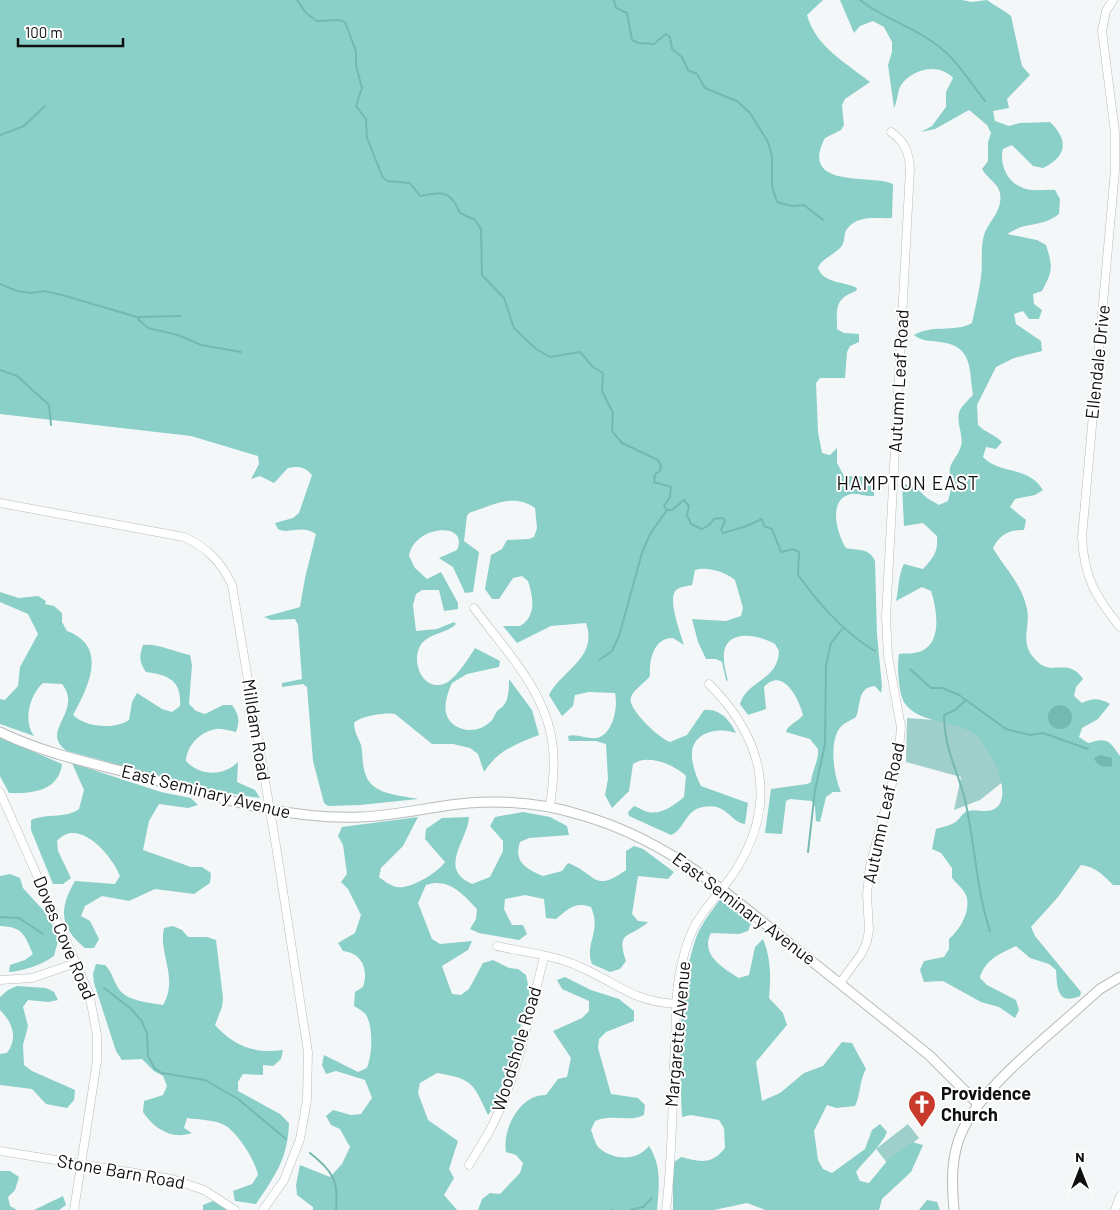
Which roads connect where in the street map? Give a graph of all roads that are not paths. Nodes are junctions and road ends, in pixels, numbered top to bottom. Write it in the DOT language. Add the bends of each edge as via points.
graph roads {
  1 [pos="1113,0"];
  2 [pos="891,132"];
  3 [pos="0,503"];
  4 [pos="474,608"];
  5 [pos="1120,627"];
  6 [pos="708,684"];
  7 [pos="0,732"];
  8 [pos="0,792"];
  9 [pos="550,807"];
  10 [pos="269,810"];
  11 [pos="722,889"];
  12 [pos="496,946"];
  13 [pos="544,956"];
  14 [pos="76,963"];
  15 [pos="1120,977"];
  16 [pos="0,980"];
  17 [pos="840,984"];
  18 [pos="676,1004"];
  19 [pos="978,1104"];
  20 [pos="0,1151"];
  21 [pos="82,1164"];
  22 [pos="469,1165"];
  23 [pos="1120,1196"];
  24 [pos="74,1210"];
  25 [pos="235,1210"];
  26 [pos="263,1210"];
  27 [pos="666,1210"];
  28 [pos="954,1210"];
  29 [pos="1115,1210"];
  1 -- 5 [label="street, Ellendale Drive" via="1106,11 1102,31 1115,132 1114,186 1082,537 1085,567 1093,590"];
  2 -- 17 [label="street, Autumn Leaf Road" via="902,140 910,169 886,617 900,744 893,783 870,866 867,941"];
  3 -- 10 [label="street, Milldam Road" via="170,533 196,542 217,559 232,585 236,600"];
  4 -- 9 [label="street" via="525,677 546,716 554,758"];
  6 -- 11 [label="street, Margarette Avenue" via="734,712 746,732 756,755 761,781 757,827 751,845"];
  7 -- 10 [label="street, East Seminary Avenue" via="76,759"];
  8 -- 14 [label="street, Doves Cove Road"];
  9 -- 10 [label="street, East Seminary Avenue" via="470,803 361,817 300,815"];
  9 -- 11 [label="street, East Seminary Avenue" via="636,834 691,866"];
  10 -- 26 [label="street, Milldam Road" via="306,1030 308,1077 305,1120 294,1160"];
  11 -- 17 [label="street, East Seminary Avenue"];
  11 -- 18 [label="street, Margarette Avenue" via="691,934 682,961"];
  12 -- 13 [label="street"];
  13 -- 18 [label="street" via="578,966 634,997"];
  13 -- 22 [label="street, Woodshole Road" via="505,1096"];
  14 -- 16 [label="street" via="32,978"];
  14 -- 21 [label="street, Doves Cove Road" via="89,993 97,1036"];
  15 -- 19 [label="street" via="1087,1000"];
  17 -- 19 [label="street, East Seminary Avenue" via="930,1056"];
  18 -- 27 [label="street, Margarette Avenue"];
  19 -- 28 [label="street" via="961,1132 955,1153 952,1180"];
  20 -- 21 [label="street, Stone Barn Road"];
  21 -- 24 [label="street, Doves Cove Road"];
  21 -- 25 [label="street, Stone Barn Road" via="181,1181 204,1190"];
  23 -- 29 [label="street"];
}
